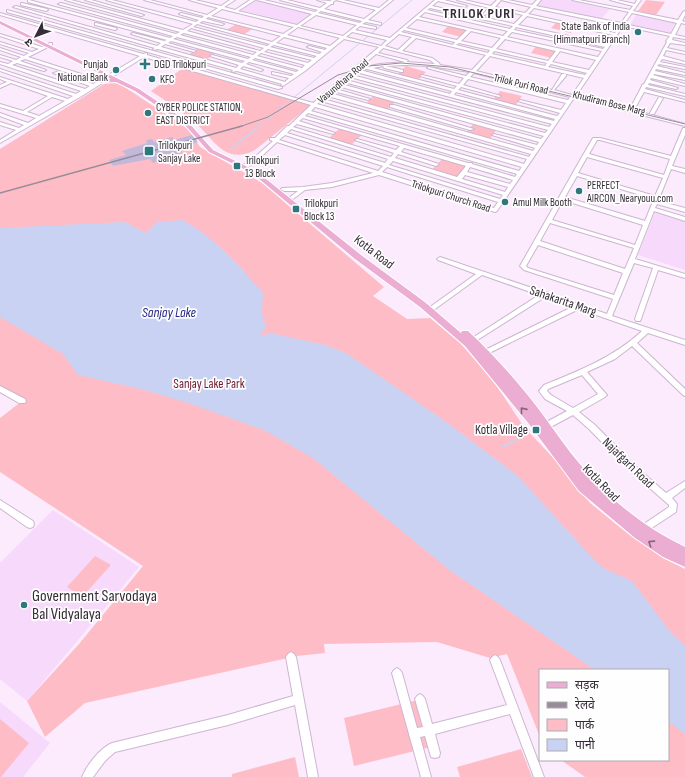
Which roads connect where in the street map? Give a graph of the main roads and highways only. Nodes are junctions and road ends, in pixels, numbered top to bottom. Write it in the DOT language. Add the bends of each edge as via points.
graph roads {
  1 [pos="0,18"];
  2 [pos="0,22"];
  3 [pos="49,44"];
  4 [pos="114,77"];
  5 [pos="101,82"];
  6 [pos="246,164"];
  7 [pos="471,343"];
  8 [pos="542,428"];
  9 [pos="685,552"];
  10 [pos="685,562"];
  1 -- 3 [label="main road, Kotla Road"];
  2 -- 3 [label="main road, Kotla Road"];
  3 -- 4 [label="main road, Kotla Road"];
  4 -- 5 [label="main road"];
  4 -- 6 [label="main road, Kotla Road" via="180,119 212,150"];
  6 -- 7 [label="main road, Kotla Road" via="364,262"];
  6 -- 7 [label="main road, Kotla Road" via="284,189 362,254 433,307"];
  8 -- 7 [label="main road, Kotla Road, one-way"];
  7 -- 8 [label="main road, Kotla Road" via="485,353"];
  8 -- 9 [label="main road, Kotla Road" via="610,503 644,529"];
  10 -- 8 [label="main road, Kotla Road, one-way" via="639,535 583,488"];
}
